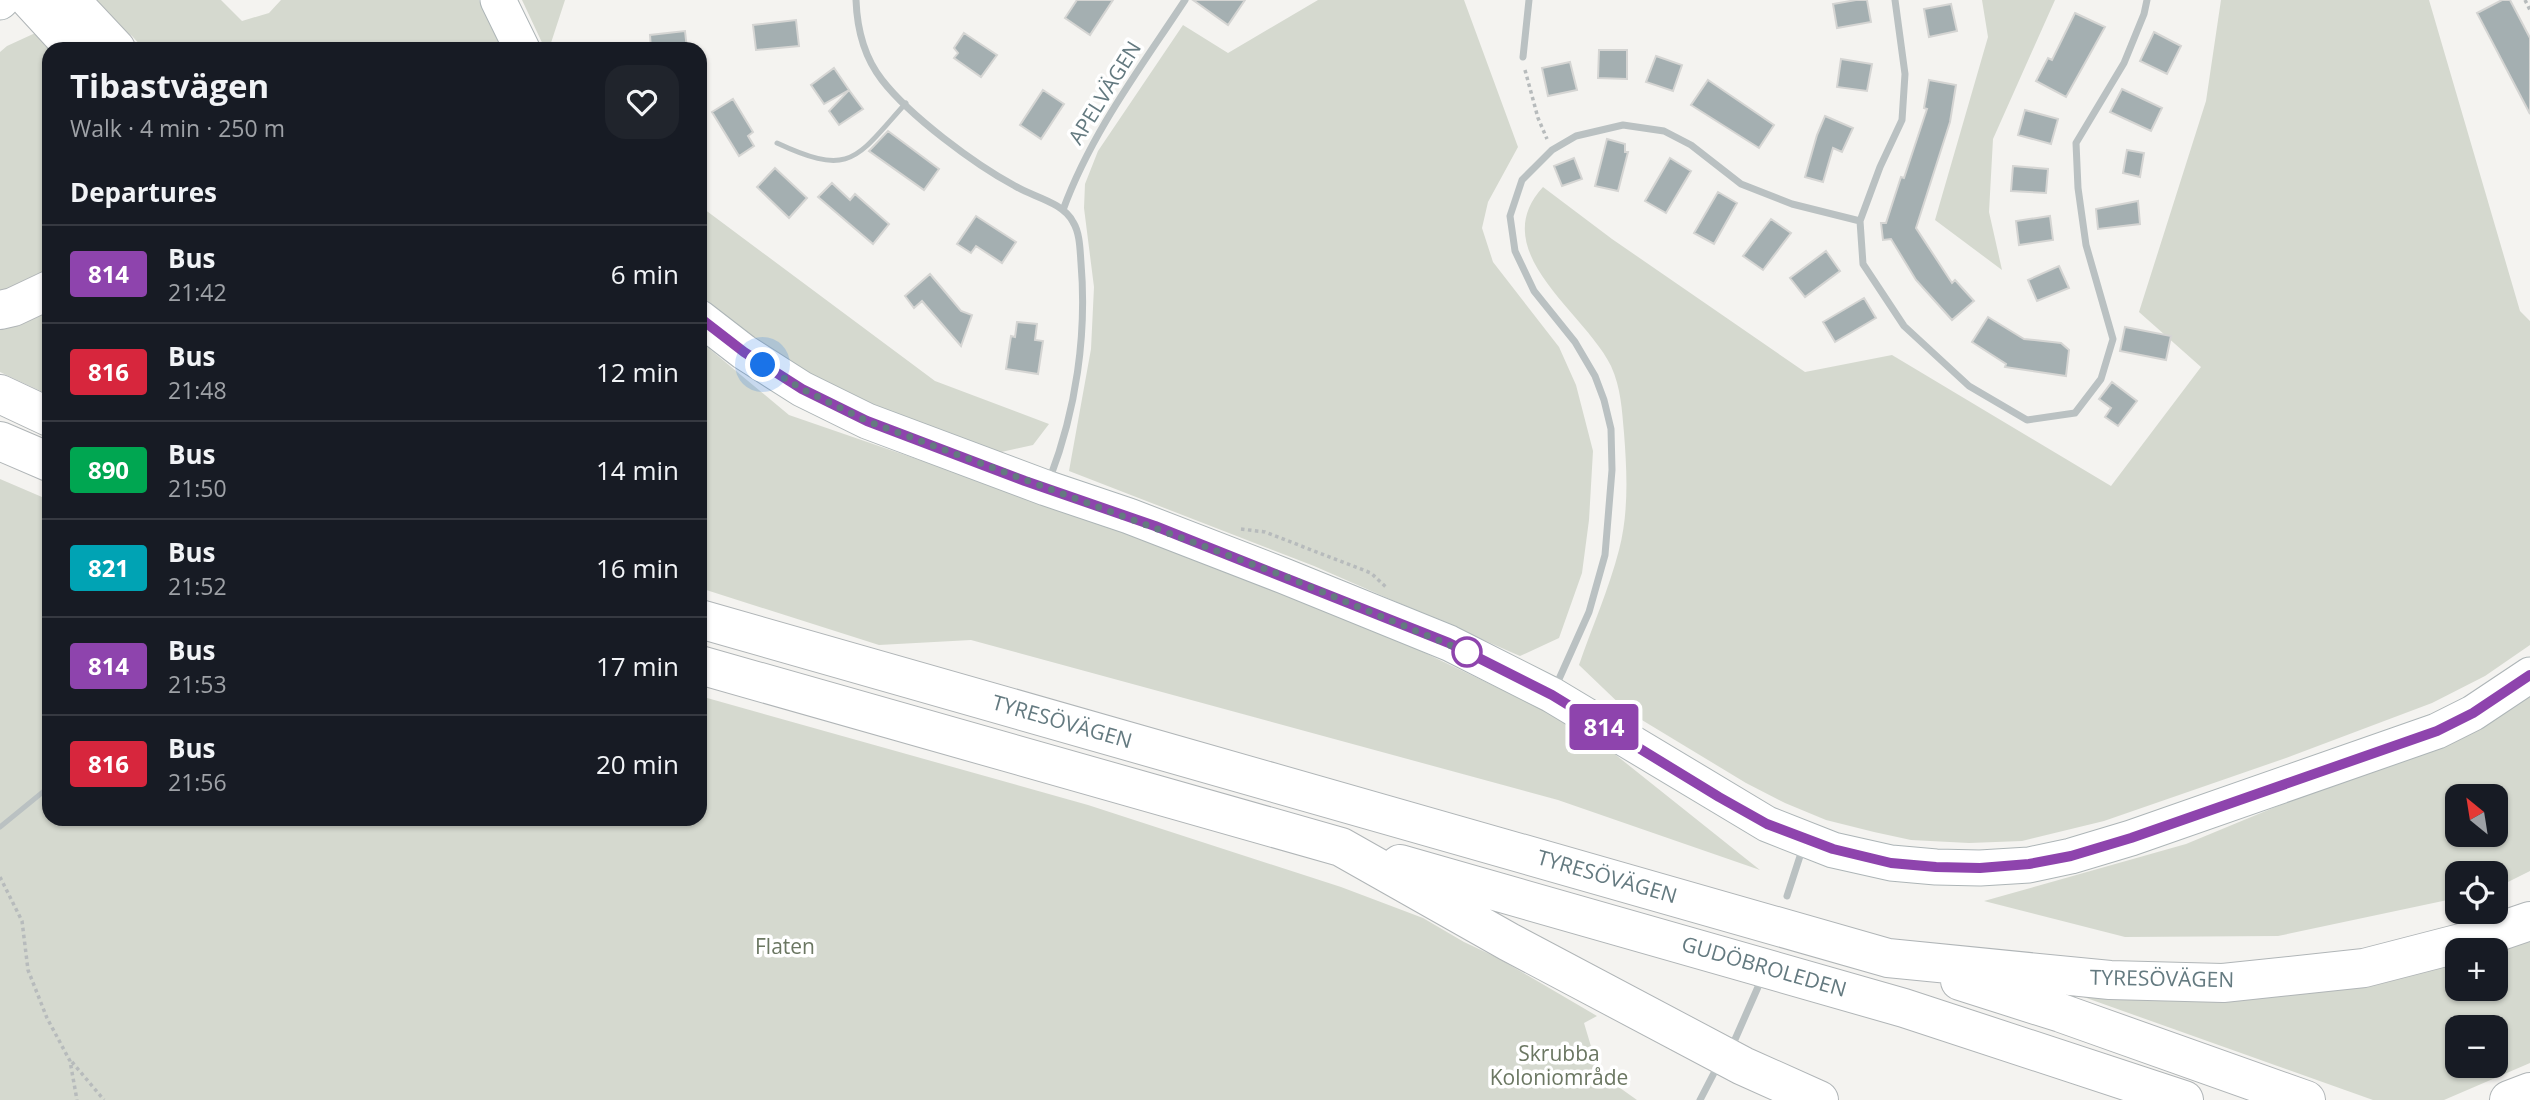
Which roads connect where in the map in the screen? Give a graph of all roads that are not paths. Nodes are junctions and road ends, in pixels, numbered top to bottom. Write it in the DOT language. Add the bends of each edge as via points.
graph roads {
  1 [pos="30,0"];
  2 [pos="70,0"];
  3 [pos="498,0"];
  4 [pos="856,0"];
  5 [pos="1185,0"];
  6 [pos="1529,0"];
  7 [pos="1895,0"];
  8 [pos="2147,0"];
  9 [pos="69,42"];
  10 [pos="109,42"];
  11 [pos="519,42"];
  12 [pos="1523,57"];
  13 [pos="906,103"];
  14 [pos="777,143"];
  15 [pos="1063,209"];
  16 [pos="1860,221"];
  17 [pos="42,293"];
  18 [pos="0,310"];
  19 [pos="707,323"];
  20 [pos="0,394"];
  21 [pos="42,414"];
  22 [pos="0,440"];
  23 [pos="42,460"];
  24 [pos="1046,488"];
  25 [pos="707,622"];
  26 [pos="707,667"];
  27 [pos="2530,675"];
  28 [pos="1552,695"];
  29 [pos="42,793"];
  30 [pos="0,827"];
  31 [pos="1805,840"];
  32 [pos="1341,847"];
  33 [pos="1787,896"];
  34 [pos="2530,921"];
  35 [pos="1888,958"];
  36 [pos="1758,987"];
  37 [pos="1733,1044"];
  38 [pos="1714,1073"];
  39 [pos="2530,1092"];
  40 [pos="1700,1100"];
  41 [pos="1819,1100"];
  42 [pos="2184,1100"];
  43 [pos="2306,1100"];
  44 [pos="2509,1100"];
  1 -- 9 [label="highway"];
  2 -- 10 [label="highway"];
  3 -- 11 [label="street"];
  4 -- 13 [label="street" via="858,29 867,52 882,79"];
  5 -- 15 [label="street, APELVÄGEN" via="1113,109"];
  6 -- 12 [label="street"];
  7 -- 16 [label="street" via="1905,74 1902,120"];
  8 -- 16 [label="street" via="2124,63 2076,143 2086,245 2113,339 2101,379 2076,412 2027,420 1969,386 1904,326 1863,264"];
  13 -- 14 [label="lane" via="862,151 847,160 805,156"];
  13 -- 15 [label="street" via="994,173"];
  15 -- 24 [label="street" via="1080,245 1084,302 1078,377"];
  16 -- 28 [label="street" via="1792,204 1741,184 1691,145 1664,131 1623,125 1576,136 1552,150 1522,180 1510,216 1514,251 1534,291 1575,342 1595,376 1611,429 1605,555 1589,612"];
  17 -- 18 [label="highway"];
  19 -- 24 [label="street" via="802,389 867,421"];
  20 -- 21 [label="highway"];
  22 -- 23 [label="highway"];
  24 -- 28 [label="street" via="1129,516 1449,643"];
  25 -- 35 [label="highway, TYRESÖVÄGEN"];
  26 -- 32 [label="highway, TYRESÖVÄGEN"];
  27 -- 31 [label="street" via="2437,731 2071,856 2017,866 1936,867 1891,863"];
  28 -- 31 [label="street" via="1719,797"];
  29 -- 30 [label="lane"];
  31 -- 33 [label="street"];
  32 -- 41 [label="highway, TYRESÖVÄGEN" via="1743,1066"];
  32 -- 42 [label="highway, GUDÖBROLEDEN" via="1904,1008"];
  34 -- 35 [label="highway, TYRESÖVÄGEN" via="2364,968 2223,983 2110,980"];
  35 -- 43 [label="highway" via="2061,1013"];
  36 -- 37 [label="street"];
  38 -- 40 [label="street"];
  39 -- 44 [label="highway"];
}
